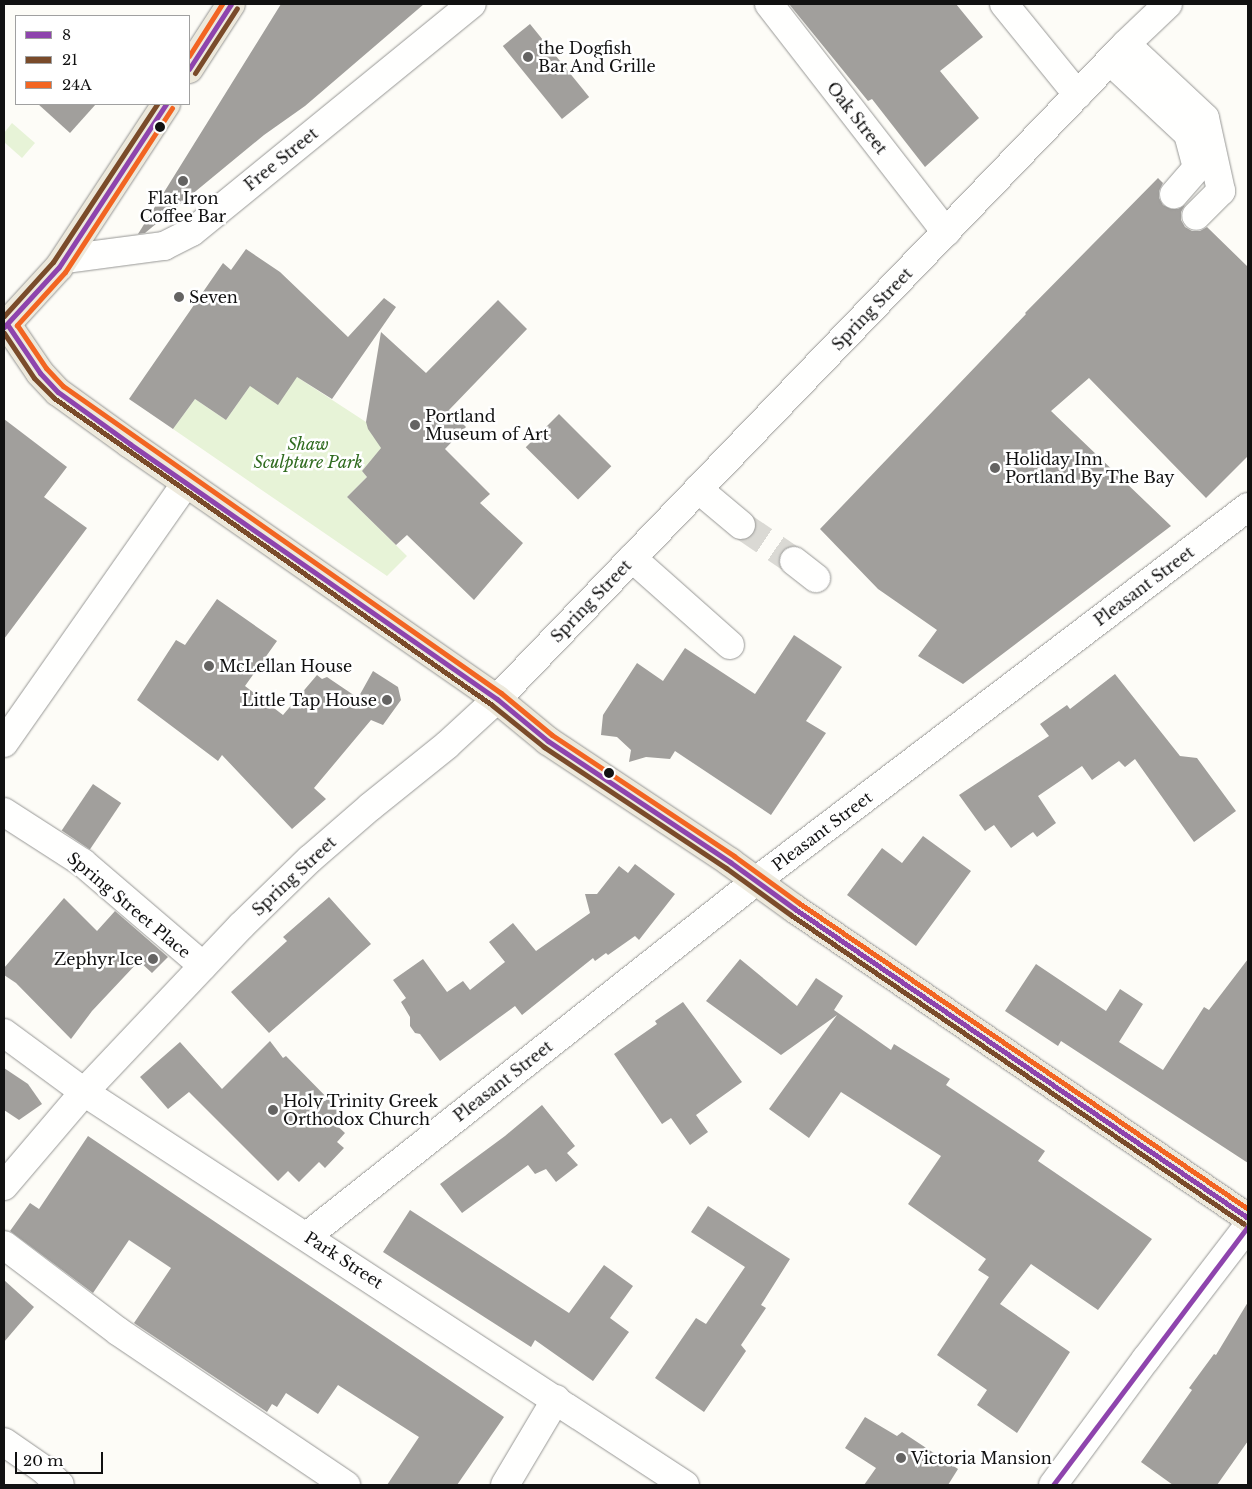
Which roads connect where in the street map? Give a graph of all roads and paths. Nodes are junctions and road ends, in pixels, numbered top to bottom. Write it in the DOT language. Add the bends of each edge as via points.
graph roads {
  1 [pos="231,4"];
  2 [pos="472,4"];
  3 [pos="769,4"];
  4 [pos="1004,4"];
  5 [pos="1168,4"];
  6 [pos="1118,52"];
  7 [pos="190,67"];
  8 [pos="1078,95"];
  9 [pos="165,105"];
  10 [pos="1174,194"];
  11 [pos="1196,216"];
  12 [pos="946,232"];
  13 [pos="65,259"];
  14 [pos="5,324"];
  15 [pos="186,483"];
  16 [pos="698,490"];
  17 [pos="1248,507"];
  18 [pos="741,525"];
  19 [pos="632,558"];
  20 [pos="794,561"];
  21 [pos="816,578"];
  22 [pos="730,645"];
  23 [pos="497,699"];
  24 [pos="4,743"];
  25 [pos="4,812"];
  26 [pos="756,881"];
  27 [pos="203,966"];
  28 [pos="4,1033"];
  29 [pos="84,1092"];
  30 [pos="4,1186"];
  31 [pos="1248,1218"];
  32 [pos="1248,1226"];
  33 [pos="307,1236"];
  34 [pos="4,1245"];
  35 [pos="556,1399"];
  36 [pos="4,1442"];
  37 [pos="60,1485"];
  38 [pos="346,1485"];
  39 [pos="505,1485"];
  40 [pos="685,1485"];
  41 [pos="1053,1485"];
  1 -- 7 [label="main road"];
  2 -- 13 [label="street, Free Street" via="192,232 164,246"];
  3 -- 12 [label="street, Oak Street"];
  4 -- 8 [label="street"];
  5 -- 6 [label="street, Spring Street"];
  6 -- 8 [label="street, Spring Street"];
  6 -- 10 [label="street" via="1188,134 1197,168"];
  6 -- 11 [label="street" via="1205,118 1221,190"];
  8 -- 12 [label="street, Spring Street"];
  9 -- 13 [label="main road"];
  12 -- 16 [label="street, Spring Street"];
  13 -- 14 [label="main road"];
  14 -- 15 [label="main road" via="40,373 58,392"];
  15 -- 23 [label="main road"];
  15 -- 24 [label="street"];
  16 -- 18 [label="street"];
  16 -- 19 [label="street, Spring Street"];
  17 -- 26 [label="street, Pleasant Street"];
  19 -- 22 [label="street"];
  19 -- 23 [label="street, Spring Street"];
  20 -- 21 [label="street"];
  23 -- 26 [label="main road" via="548,741"];
  23 -- 27 [label="street, Spring Street" via="448,745 310,859"];
  25 -- 27 [label="street, Spring Street Place" via="83,863"];
  26 -- 31 [label="main road"];
  26 -- 33 [label="street, Pleasant Street"];
  27 -- 29 [label="street, Spring Street"];
  28 -- 29 [label="street, Park Street"];
  29 -- 30 [label="street, Spring Street"];
  29 -- 33 [label="street, Park Street"];
  32 -- 41 [label="street"];
  33 -- 35 [label="street, Park Street"];
  34 -- 38 [label="street" via="118,1332"];
  35 -- 39 [label="street"];
  35 -- 40 [label="street, Park Street"];
  36 -- 37 [label="street"];
}
